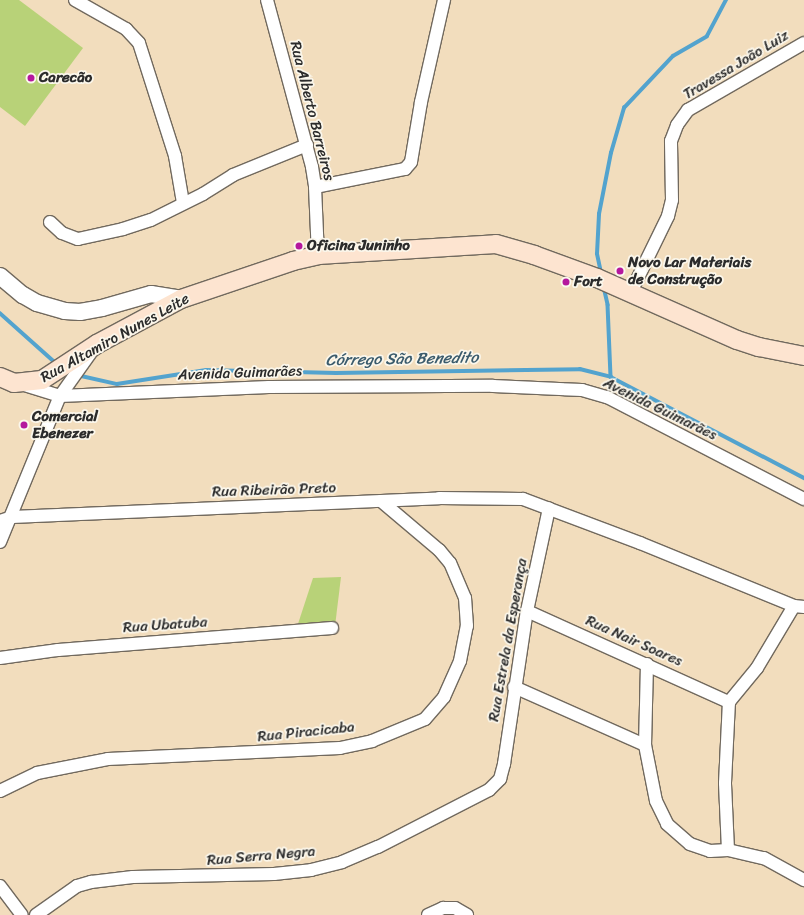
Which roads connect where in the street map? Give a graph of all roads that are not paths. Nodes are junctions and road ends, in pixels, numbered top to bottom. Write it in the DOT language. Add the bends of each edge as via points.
graph roads {
  1 [pos="75,0"];
  2 [pos="267,0"];
  3 [pos="444,0"];
  4 [pos="804,42"];
  5 [pos="307,145"];
  6 [pos="316,187"];
  7 [pos="184,203"];
  8 [pos="50,222"];
  9 [pos="318,255"];
  10 [pos="0,276"];
  11 [pos="622,290"];
  12 [pos="181,298"];
  13 [pos="92,351"];
  14 [pos="804,356"];
  15 [pos="7,380"];
  16 [pos="62,394"];
  17 [pos="804,499"];
  18 [pos="380,501"];
  19 [pos="549,508"];
  20 [pos="12,517"];
  21 [pos="0,522"];
  22 [pos="0,542"];
  23 [pos="799,606"];
  24 [pos="527,611"];
  25 [pos="332,628"];
  26 [pos="0,658"];
  27 [pos="647,664"];
  28 [pos="514,687"];
  29 [pos="729,702"];
  30 [pos="644,745"];
  31 [pos="500,779"];
  32 [pos="0,791"];
  33 [pos="728,850"];
  34 [pos="804,880"];
  35 [pos="0,886"];
  36 [pos="22,915"];
  37 [pos="36,915"];
  38 [pos="428,915"];
  39 [pos="467,915"];
  1 -- 7 [label="street" via="126,29 140,43 175,156"];
  2 -- 5 [label="street, Rua Alberto Barreiros"];
  3 -- 6 [label="street" via="421,102 411,162 404,168"];
  4 -- 11 [label="street, Travessa João Luiz" via="688,110 677,125 671,141 672,200 668,216"];
  5 -- 6 [label="street, Rua Alberto Barreiros"];
  5 -- 7 [label="street" via="233,175"];
  6 -- 9 [label="street, Rua Alberto Barreiros"];
  7 -- 8 [label="street" via="151,220 78,239 62,233"];
  9 -- 11 [label="main road, Rua Altamiro Nunes Leite" via="496,244 534,255"];
  9 -- 12 [label="main road, Rua Altamiro Nunes Leite"];
  10 -- 12 [label="street" via="22,296 37,303 80,312 151,294"];
  11 -- 14 [label="main road, Rua Altamiro Nunes Leite" via="759,348"];
  12 -- 13 [label="main road, Rua Altamiro Nunes Leite"];
  13 -- 15 [label="main road, Rua Altamiro Nunes Leite" via="42,380"];
  13 -- 16 [label="street"];
  15 -- 16 [label="street, Avenida Guimarães"];
  16 -- 17 [label="street, Avenida Guimarães" via="276,387 493,386 582,390 607,397"];
  16 -- 20 [label="street"];
  18 -- 19 [label="street, Rua Ribeirão Preto" via="516,499"];
  18 -- 20 [label="street, Rua Ribeirão Preto"];
  18 -- 32 [label="street, Rua Piracicaba" via="439,550 450,563 465,598 467,626 460,661 444,697 425,719 372,741 340,748 108,760 37,772"];
  19 -- 23 [label="street, Rua Ribeirão Preto"];
  19 -- 24 [label="street, Rua Estrela da Esperança"];
  20 -- 21 [label="street, Rua Ribeirão Preto"];
  20 -- 22 [label="street"];
  23 -- 29 [label="street" via="757,668"];
  24 -- 27 [label="street, Rua Nair Soares"];
  24 -- 28 [label="street, Rua Estrela da Esperança"];
  25 -- 26 [label="street, Rua Ubatuba" via="66,649"];
  27 -- 29 [label="street, Rua Nair Soares"];
  27 -- 30 [label="street"];
  28 -- 30 [label="street"];
  28 -- 31 [label="street, Rua Estrela da Esperança"];
  29 -- 33 [label="street" via="725,783"];
  30 -- 33 [label="street" via="656,801 667,824 690,844 710,851"];
  31 -- 37 [label="street, Rua Serra Negra" via="489,790 378,847 342,862 311,870 274,874 133,877 91,882 77,886"];
  33 -- 34 [label="street" via="764,858"];
  35 -- 36 [label="street"];
  38 -- 39 [label="street" via="449,908 455,908"];
}
